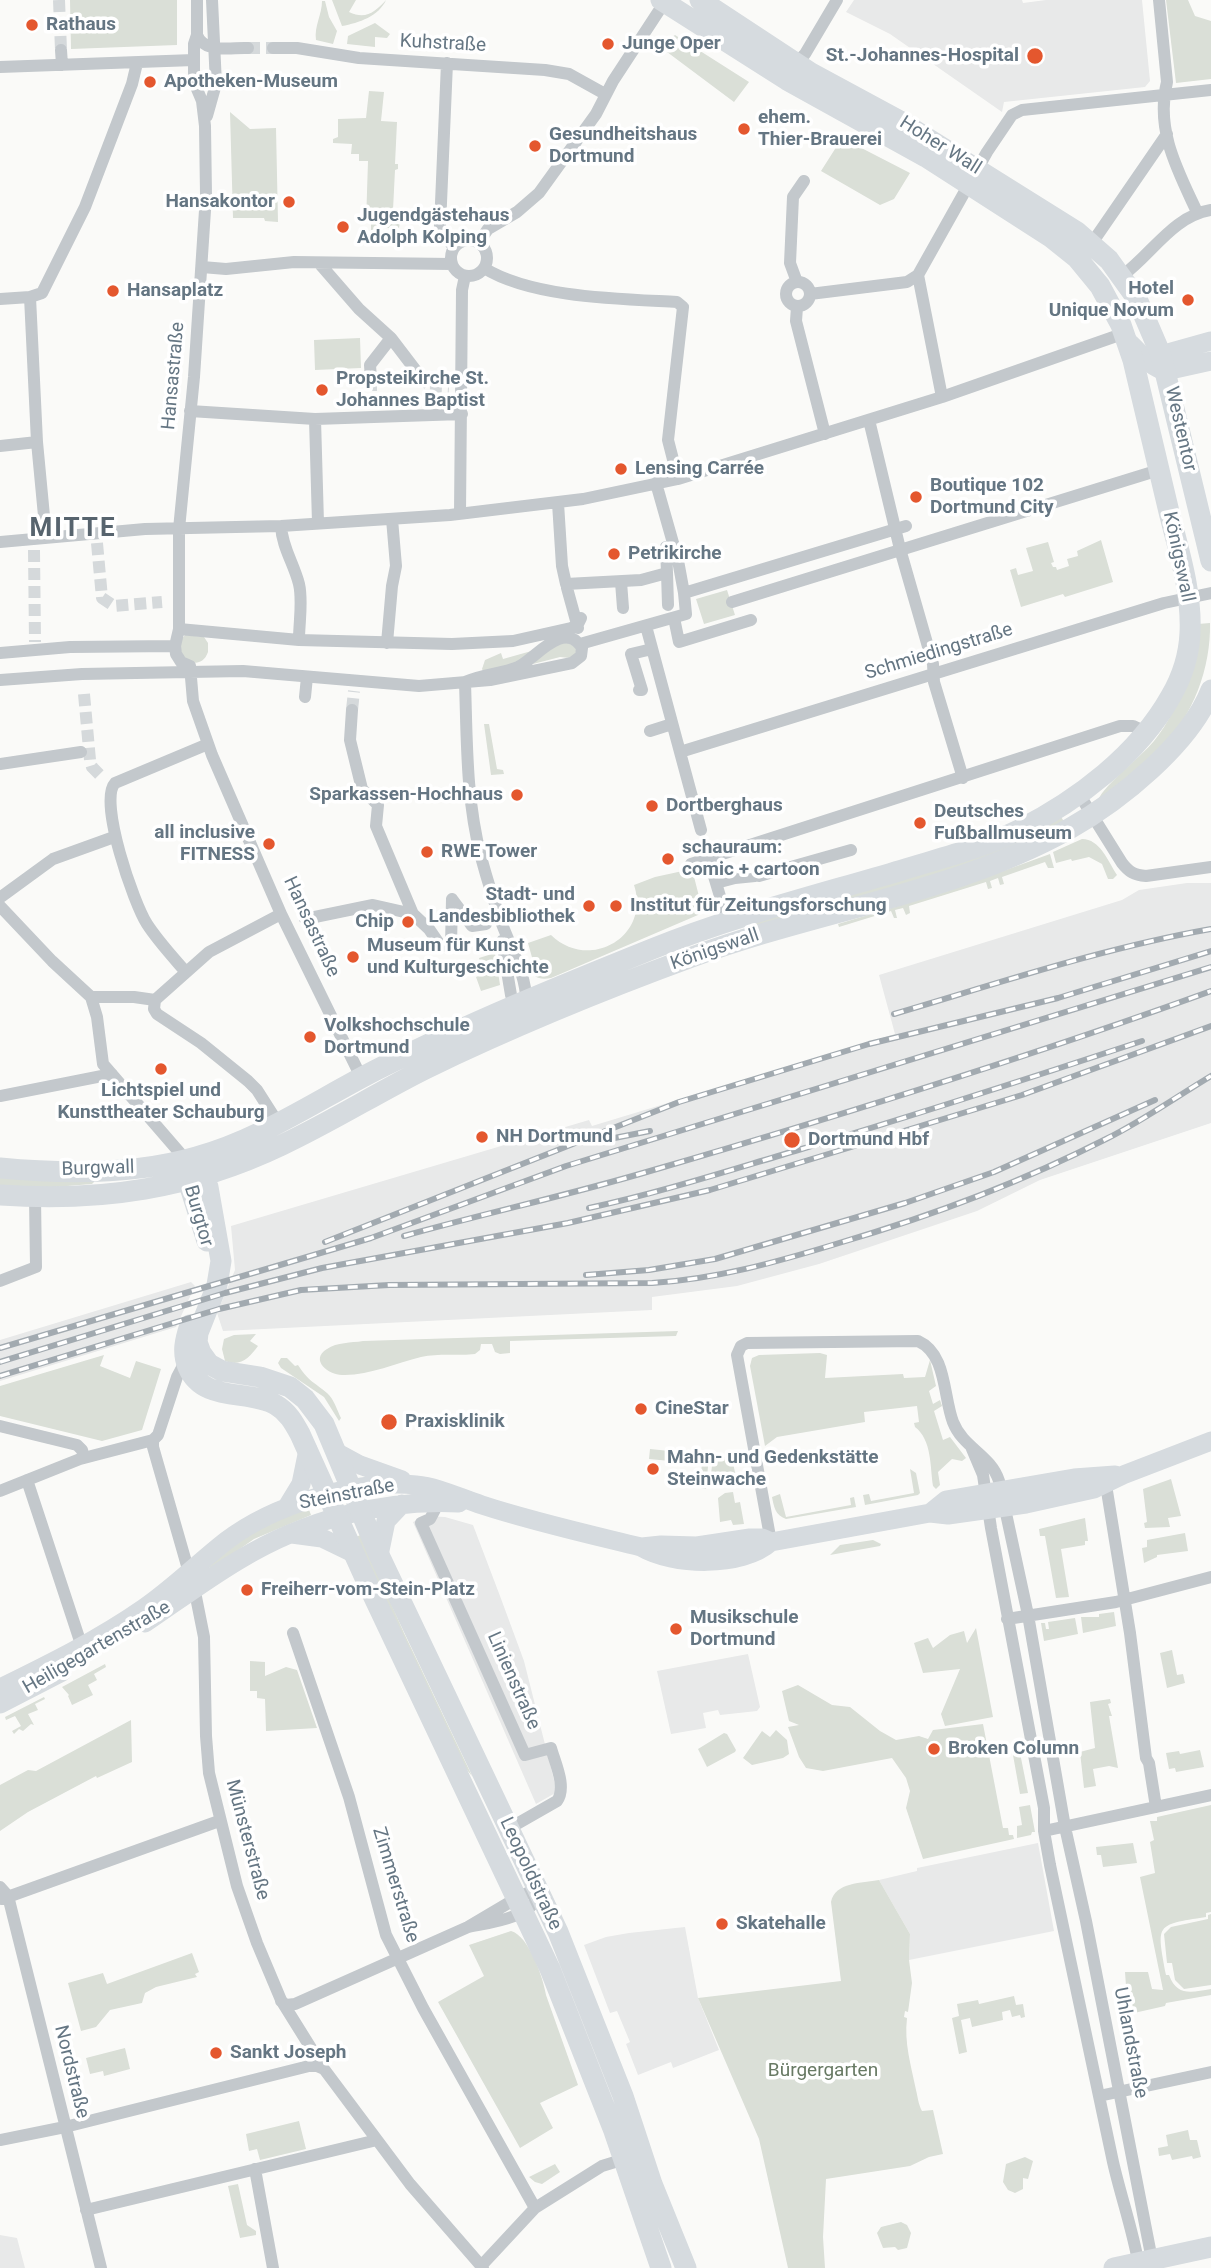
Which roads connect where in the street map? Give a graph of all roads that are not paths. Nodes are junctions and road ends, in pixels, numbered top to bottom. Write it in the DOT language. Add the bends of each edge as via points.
graph roads {
  1 [pos="197,0"];
  2 [pos="212,0"];
  3 [pos="700,0"];
  4 [pos="837,0"];
  5 [pos="1159,0"];
  6 [pos="664,1"];
  7 [pos="206,42"];
  8 [pos="248,48"];
  9 [pos="273,48"];
  10 [pos="61,50"];
  11 [pos="194,60"];
  12 [pos="797,62"];
  13 [pos="447,63"];
  14 [pos="137,64"];
  15 [pos="62,65"];
  16 [pos="0,67"];
  17 [pos="1211,90"];
  18 [pos="605,94"];
  19 [pos="1164,95"];
  20 [pos="205,126"];
  21 [pos="1167,134"];
  22 [pos="973,177"];
  23 [pos="804,181"];
  24 [pos="1211,210"];
  25 [pos="1198,212"];
  26 [pos="479,242"];
  27 [pos="1092,243"];
  28 [pos="454,247"];
  29 [pos="319,263"];
  30 [pos="452,264"];
  31 [pos="202,267"];
  32 [pos="484,268"];
  33 [pos="1126,273"];
  34 [pos="918,275"];
  35 [pos="465,276"];
  36 [pos="797,282"];
  37 [pos="810,294"];
  38 [pos="30,298"];
  39 [pos="0,299"];
  40 [pos="797,307"];
  41 [pos="1116,313"];
  42 [pos="1149,325"];
  43 [pos="1126,337"];
  44 [pos="391,338"];
  45 [pos="1211,341"];
  46 [pos="1211,361"];
  47 [pos="1154,368"];
  48 [pos="420,376"];
  49 [pos="371,379"];
  50 [pos="942,397"];
  51 [pos="430,405"];
  52 [pos="190,411"];
  53 [pos="440,415"];
  54 [pos="462,418"];
  55 [pos="315,419"];
  56 [pos="869,420"];
  57 [pos="824,429"];
  58 [pos="37,442"];
  59 [pos="0,446"];
  60 [pos="1159,470"];
  61 [pos="677,474"];
  62 [pos="656,484"];
  63 [pos="1194,487"];
  64 [pos="1165,496"];
  65 [pos="558,503"];
  66 [pos="460,513"];
  67 [pos="392,519"];
  68 [pos="318,523"];
  69 [pos="281,526"];
  70 [pos="901,528"];
  71 [pos="179,529"];
  72 [pos="38,541"];
  73 [pos="0,542"];
  74 [pos="900,549"];
  75 [pos="675,550"];
  76 [pos="1211,561"];
  77 [pos="621,582"];
  78 [pos="664,586"];
  79 [pos="574,588"];
  80 [pos="684,593"];
  81 [pos="1211,593"];
  82 [pos="1188,597"];
  83 [pos="732,602"];
  84 [pos="672,619"];
  85 [pos="751,620"];
  86 [pos="579,622"];
  87 [pos="646,626"];
  88 [pos="178,629"];
  89 [pos="625,631"];
  90 [pos="299,640"];
  91 [pos="387,643"];
  92 [pos="581,644"];
  93 [pos="175,646"];
  94 [pos="652,649"];
  95 [pos="0,653"];
  96 [pos="190,672"];
  97 [pos="933,673"];
  98 [pos="659,675"];
  99 [pos="307,677"];
  100 [pos="0,680"];
  101 [pos="465,682"];
  102 [pos="1211,690"];
  103 [pos="306,697"];
  104 [pos="352,710"];
  105 [pos="673,727"];
  106 [pos="1146,732"];
  107 [pos="651,734"];
  108 [pos="208,744"];
  109 [pos="81,752"];
  110 [pos="680,752"];
  111 [pos="0,764"];
  112 [pos="963,778"];
  113 [pos="1079,794"];
  114 [pos="1093,815"];
  115 [pos="701,830"];
  116 [pos="114,837"];
  117 [pos="851,850"];
  118 [pos="708,855"];
  119 [pos="691,864"];
  120 [pos="1211,867"];
  121 [pos="716,883"];
  122 [pos="0,900"];
  123 [pos="724,910"];
  124 [pos="281,914"];
  125 [pos="413,914"];
  126 [pos="305,919"];
  127 [pos="486,924"];
  128 [pos="185,971"];
  129 [pos="92,997"];
  130 [pos="155,1000"];
  131 [pos="520,1003"];
  132 [pos="524,1025"];
  133 [pos="112,1074"];
  134 [pos="361,1077"];
  135 [pos="0,1096"];
  136 [pos="354,1107"];
  137 [pos="278,1123"];
  138 [pos="0,1168"];
  139 [pos="193,1168"];
  140 [pos="93,1171"];
  141 [pos="0,1195"];
  142 [pos="87,1196"];
  143 [pos="35,1197"];
  144 [pos="0,1281"];
  145 [pos="186,1360"];
  146 [pos="0,1426"];
  147 [pos="153,1440"];
  148 [pos="1211,1441"];
  149 [pos="308,1450"];
  150 [pos="337,1452"];
  151 [pos="85,1458"];
  152 [pos="1124,1475"];
  153 [pos="27,1480"];
  154 [pos="413,1484"];
  155 [pos="1106,1485"];
  156 [pos="352,1490"];
  157 [pos="0,1491"];
  158 [pos="328,1495"];
  159 [pos="995,1500"];
  160 [pos="439,1502"];
  161 [pos="402,1504"];
  162 [pos="481,1505"];
  163 [pos="287,1507"];
  164 [pos="359,1511"];
  165 [pos="337,1517"];
  166 [pos="291,1534"];
  167 [pos="771,1542"];
  168 [pos="353,1553"];
  169 [pos="379,1555"];
  170 [pos="1211,1577"];
  171 [pos="191,1582"];
  172 [pos="1123,1600"];
  173 [pos="1028,1615"];
  174 [pos="1007,1619"];
  175 [pos="293,1633"];
  176 [pos="82,1647"];
  177 [pos="0,1688"];
  178 [pos="0,1704"];
  179 [pos="1211,1795"];
  180 [pos="1156,1807"];
  181 [pos="219,1821"];
  182 [pos="482,1825"];
  183 [pos="1065,1827"];
  184 [pos="508,1829"];
  185 [pos="1044,1831"];
  186 [pos="3,1894"];
  187 [pos="541,1894"];
  188 [pos="519,1905"];
  189 [pos="397,1957"];
  190 [pos="281,2000"];
  191 [pos="324,2069"];
  192 [pos="1211,2072"];
  193 [pos="1121,2092"];
  194 [pos="1099,2096"];
  195 [pos="65,2127"];
  196 [pos="0,2140"];
  197 [pos="377,2140"];
  198 [pos="633,2156"];
  199 [pos="255,2169"];
  200 [pos="535,2208"];
  201 [pos="86,2210"];
  202 [pos="1211,2248"];
  203 [pos="1211,2261"];
  204 [pos="1146,2265"];
  205 [pos="482,2267"];
  206 [pos="101,2268"];
  207 [pos="273,2268"];
  208 [pos="662,2268"];
  209 [pos="687,2268"];
  210 [pos="1114,2268"];
  211 [pos="1180,2268"];
  1 -- 7 [label="street, Hansastraße"];
  2 -- 7 [label="street, Hansastraße"];
  3 -- 12 [label="main road, Hoher Wall"];
  4 -- 12 [label="street"];
  5 -- 19 [label="street" via="1167,82"];
  6 -- 18 [label="street"];
  6 -- 22 [label="main road, Hoher Wall" via="787,79"];
  7 -- 8 [label="street"];
  7 -- 11 [label="street, Hansastraße" via="194,44"];
  7 -- 20 [label="street, Hansastraße" via="216,84"];
  9 -- 13 [label="street, Kuhstraße"];
  10 -- 15 [label="street"];
  11 -- 14 [label="street"];
  11 -- 20 [label="street, Hansastraße" via="194,82"];
  12 -- 22 [label="main road, Hoher Wall" via="898,120"];
  13 -- 18 [label="street, Kuhstraße" via="569,74"];
  13 -- 28 [label="street" via="440,226"];
  14 -- 15 [label="street"];
  14 -- 38 [label="street" via="85,207 42,292"];
  15 -- 16 [label="street"];
  17 -- 19 [label="street"];
  18 -- 26 [label="street" via="596,114 539,193 488,229"];
  19 -- 21 [label="street"];
  19 -- 22 [label="street" via="1022,110 1012,115"];
  20 -- 31 [label="street, Hansastraße"];
  21 -- 25 [label="street" via="1168,149"];
  21 -- 27 [label="street"];
  22 -- 27 [label="main road, Hoher Wall"];
  22 -- 34 [label="street"];
  22 -- 41 [label="main road, Hoher Wall" via="1065,248 1093,277"];
  23 -- 36 [label="street" via="793,197 790,263"];
  24 -- 25 [label="street"];
  25 -- 33 [label="street"];
  26 -- 28 [label="street" via="468,239"];
  26 -- 32 [label="street" via="486,251"];
  27 -- 33 [label="main road, Hoher Wall"];
  28 -- 30 [label="street"];
  29 -- 30 [label="street"];
  29 -- 31 [label="street"];
  29 -- 44 [label="street"];
  30 -- 35 [label="street"];
  31 -- 52 [label="street, Hansastraße"];
  32 -- 35 [label="street"];
  32 -- 61 [label="street" via="500,279 551,290 677,302 683,307 668,440"];
  33 -- 42 [label="main road, Hoher Wall"];
  34 -- 37 [label="street" via="907,282"];
  34 -- 50 [label="street"];
  35 -- 54 [label="street" via="456,387"];
  36 -- 37 [label="street" via="807,285"];
  36 -- 40 [label="street" via="785,292"];
  37 -- 40 [label="street" via="807,302"];
  38 -- 39 [label="street"];
  38 -- 58 [label="street"];
  40 -- 57 [label="street" via="796,321"];
  41 -- 43 [label="main road, Westentor"];
  42 -- 47 [label="main road, Westentor"];
  43 -- 47 [label="main road, Westentor"];
  43 -- 50 [label="street"];
  44 -- 48 [label="street"];
  44 -- 49 [label="street" via="370,365"];
  45 -- 47 [label="main road"];
  46 -- 47 [label="main road"];
  47 -- 60 [label="main road, Westentor"];
  47 -- 63 [label="main road, Westentor"];
  50 -- 56 [label="street"];
  51 -- 53 [label="street"];
  52 -- 55 [label="street"];
  52 -- 71 [label="street, Hansastraße"];
  53 -- 54 [label="street"];
  53 -- 55 [label="street" via="372,411"];
  54 -- 66 [label="street"];
  55 -- 68 [label="street"];
  56 -- 57 [label="street"];
  56 -- 70 [label="street"];
  57 -- 61 [label="street"];
  58 -- 59 [label="street"];
  58 -- 72 [label="street" via="41,476"];
  60 -- 64 [label="main road, Westentor"];
  60 -- 74 [label="street"];
  61 -- 62 [label="street"];
  62 -- 65 [label="street"];
  62 -- 75 [label="street"];
  63 -- 76 [label="main road, Königswall"];
  64 -- 82 [label="main road, Königswall"];
  65 -- 66 [label="street"];
  65 -- 79 [label="street" via="562,566 566,584"];
  66 -- 67 [label="street"];
  67 -- 68 [label="street"];
  67 -- 91 [label="street" via="396,566"];
  68 -- 69 [label="street"];
  69 -- 71 [label="street"];
  69 -- 90 [label="street" via="299,585"];
  70 -- 74 [label="street"];
  70 -- 80 [label="street"];
  71 -- 72 [label="street"];
  71 -- 88 [label="street, Hansastraße"];
  72 -- 73 [label="street"];
  74 -- 83 [label="street"];
  74 -- 97 [label="street"];
  75 -- 78 [label="street" via="666,547"];
  75 -- 80 [label="street"];
  77 -- 78 [label="street" via="641,580"];
  77 -- 79 [label="street"];
  77 -- 89 [label="street"];
  78 -- 84 [label="street"];
  79 -- 86 [label="street"];
  80 -- 84 [label="street" via="687,614"];
  81 -- 82 [label="street, Schmiedingstraße"];
  82 -- 97 [label="street, Schmiedingstraße"];
  82 -- 106 [label="main road, Königswall" via="1190,635 1185,664 1172,694"];
  84 -- 85 [label="street" via="679,642"];
  84 -- 87 [label="street"];
  86 -- 91 [label="street" via="502,642"];
  86 -- 92 [label="street"];
  87 -- 89 [label="street"];
  87 -- 94 [label="street"];
  88 -- 90 [label="street"];
  88 -- 93 [label="street, Hansastraße"];
  89 -- 92 [label="street"];
  90 -- 91 [label="street"];
  92 -- 101 [label="street" via="561,638 517,667"];
  92 -- 101 [label="street" via="581,656 572,663"];
  93 -- 95 [label="street" via="35,646"];
  93 -- 96 [label="street" via="177,657 190,666"];
  94 -- 98 [label="street"];
  94 -- 98 [label="street" via="631,654 641,683"];
  96 -- 99 [label="street"];
  96 -- 100 [label="street"];
  96 -- 108 [label="street, Hansastraße" via="192,701"];
  97 -- 110 [label="street, Schmiedingstraße"];
  97 -- 112 [label="street"];
  98 -- 105 [label="street"];
  99 -- 101 [label="street" via="419,686"];
  99 -- 103 [label="street"];
  101 -- 131 [label="street" via="470,804"];
  102 -- 114 [label="main road, Königswall" via="1194,721 1157,762"];
  104 -- 125 [label="street" via="350,740 362,789 378,805 376,825"];
  105 -- 107 [label="street"];
  105 -- 110 [label="street"];
  106 -- 112 [label="street" via="1120,726"];
  106 -- 113 [label="main road, Königswall"];
  108 -- 116 [label="street" via="112,786"];
  108 -- 124 [label="street, Hansastraße"];
  109 -- 111 [label="street"];
  110 -- 115 [label="street"];
  112 -- 118 [label="street"];
  113 -- 114 [label="street"];
  113 -- 131 [label="main road, Königswall" via="1019,830 989,842 728,921"];
  114 -- 120 [label="street" via="1127,870 1136,875"];
  114 -- 132 [label="main road, Königswall" via="976,870 700,954"];
  116 -- 122 [label="street" via="53,859"];
  116 -- 128 [label="street" via="146,922"];
  117 -- 121 [label="street"];
  118 -- 119 [label="street"];
  118 -- 121 [label="street"];
  121 -- 123 [label="street"];
  122 -- 129 [label="street" via="52,961"];
  124 -- 128 [label="street" via="224,942"];
  124 -- 134 [label="street, Hansastraße"];
  125 -- 126 [label="street" via="373,905"];
  125 -- 127 [label="street" via="440,945 451,946 452,898 472,926"];
  128 -- 130 [label="street"];
  129 -- 130 [label="street"];
  129 -- 133 [label="street" via="103,1064"];
  130 -- 137 [label="street" via="157,1014 201,1043 257,1090"];
  131 -- 132 [label="street"];
  131 -- 134 [label="main road, Königswall"];
  132 -- 136 [label="main road, Königswall"];
  133 -- 135 [label="street"];
  133 -- 139 [label="street"];
  134 -- 136 [label="main road"];
  134 -- 137 [label="main road, Königswall"];
  136 -- 139 [label="main road, Königswall" via="282,1145"];
  137 -- 139 [label="main road, Königswall" via="225,1147"];
  138 -- 140 [label="main road, Burgwall"];
  139 -- 140 [label="main road, Burgwall"];
  139 -- 142 [label="main road, Burgwall" via="140,1191"];
  139 -- 145 [label="main road, Burgtor" via="210,1263 208,1285 186,1338"];
  139 -- 150 [label="main road, Burgtor" via="220,1252 221,1269 198,1333 201,1353 222,1371 290,1387 311,1405"];
  140 -- 142 [label="main road" via="102,1179"];
  141 -- 143 [label="main road, Burgwall"];
  142 -- 143 [label="main road, Burgwall"];
  143 -- 144 [label="street" via="36,1267"];
  145 -- 147 [label="street"];
  145 -- 149 [label="main road" via="192,1375 204,1386 277,1405 293,1421"];
  146 -- 151 [label="street" via="77,1445"];
  147 -- 151 [label="street"];
  147 -- 171 [label="street, Münsterstraße"];
  148 -- 152 [label="main road"];
  149 -- 158 [label="main road"];
  149 -- 163 [label="main road" via="301,1484"];
  150 -- 154 [label="main road"];
  150 -- 156 [label="main road, Burgtor"];
  151 -- 153 [label="street"];
  152 -- 155 [label="main road"];
  152 -- 159 [label="main road" via="1074,1478"];
  153 -- 157 [label="street"];
  153 -- 176 [label="street"];
  154 -- 156 [label="main road, Steinstraße"];
  154 -- 162 [label="main road, Steinstraße"];
  155 -- 159 [label="main road" via="1081,1493"];
  155 -- 172 [label="street"];
  156 -- 158 [label="main road, Steinstraße"];
  156 -- 164 [label="main road, Leopoldstraße"];
  158 -- 163 [label="main road, Steinstraße"];
  158 -- 165 [label="main road, Leopoldstraße"];
  159 -- 167 [label="main road, Steinstraße" via="948,1515 930,1513"];
  159 -- 167 [label="street" via="992,1464 971,1448 954,1426 938,1360 930,1346 918,1340 747,1343 737,1356"];
  159 -- 173 [label="street, Uhlandstraße"];
  159 -- 174 [label="street"];
  160 -- 161 [label="main road, Steinstraße"];
  160 -- 162 [label="main road, Steinstraße"];
  160 -- 184 [label="street, Linienstraße" via="430,1519 421,1523 525,1755 551,1748 561,1787 560,1798"];
  161 -- 164 [label="main road, Steinstraße"];
  161 -- 169 [label="main road" via="386,1521"];
  162 -- 167 [label="main road, Steinstraße" via="641,1547 664,1558 753,1555"];
  163 -- 171 [label="main road, Steinstraße" via="227,1540"];
  164 -- 165 [label="main road, Steinstraße"];
  164 -- 169 [label="main road, Leopoldstraße"];
  165 -- 166 [label="main road, Steinstraße"];
  165 -- 168 [label="main road, Leopoldstraße"];
  166 -- 168 [label="main road" via="329,1540"];
  166 -- 171 [label="main road, Steinstraße"];
  168 -- 182 [label="main road, Leopoldstraße"];
  169 -- 184 [label="main road, Leopoldstraße"];
  170 -- 172 [label="street"];
  171 -- 176 [label="main road, Heiligegartenstraße"];
  171 -- 178 [label="main road, Heiligegartenstraße" via="105,1648"];
  171 -- 181 [label="street, Münsterstraße" via="204,1637 209,1773"];
  172 -- 173 [label="street"];
  172 -- 180 [label="street"];
  173 -- 174 [label="street"];
  173 -- 183 [label="street, Uhlandstraße"];
  174 -- 185 [label="street" via="1044,1808"];
  175 -- 189 [label="street, Zimmerstraße" via="349,1797 386,1935"];
  176 -- 177 [label="main road, Heiligegartenstraße"];
  179 -- 180 [label="street"];
  180 -- 183 [label="street"];
  181 -- 186 [label="street"];
  181 -- 190 [label="street, Münsterstraße" via="237,1886"];
  182 -- 184 [label="main road"];
  182 -- 188 [label="main road, Leopoldstraße"];
  183 -- 185 [label="street"];
  183 -- 193 [label="street, Uhlandstraße"];
  184 -- 187 [label="main road, Leopoldstraße"];
  185 -- 194 [label="street"];
  186 -- 195 [label="street, Nordstraße"];
  187 -- 188 [label="street" via="533,1905"];
  187 -- 198 [label="main road, Leopoldstraße" via="623,2096"];
  188 -- 189 [label="street" via="507,1919 468,1927"];
  188 -- 198 [label="main road, Leopoldstraße"];
  189 -- 190 [label="street" via="300,2002 291,2005"];
  189 -- 200 [label="street, Zimmerstraße"];
  190 -- 191 [label="street, Münsterstraße"];
  191 -- 195 [label="street" via="309,2066"];
  191 -- 197 [label="street, Münsterstraße"];
  192 -- 193 [label="street"];
  193 -- 194 [label="street"];
  193 -- 204 [label="street, Uhlandstraße"];
  194 -- 204 [label="street"];
  195 -- 196 [label="street"];
  195 -- 201 [label="street, Nordstraße"];
  197 -- 199 [label="street"];
  197 -- 205 [label="street, Münsterstraße"];
  198 -- 200 [label="street" via="602,2166"];
  198 -- 208 [label="main road, Leopoldstraße"];
  198 -- 209 [label="main road, Leopoldstraße"];
  199 -- 201 [label="street"];
  199 -- 207 [label="street"];
  200 -- 205 [label="street"];
  201 -- 206 [label="street, Nordstraße"];
  202 -- 204 [label="main road"];
  203 -- 211 [label="main road"];
  204 -- 210 [label="main road"];
}
